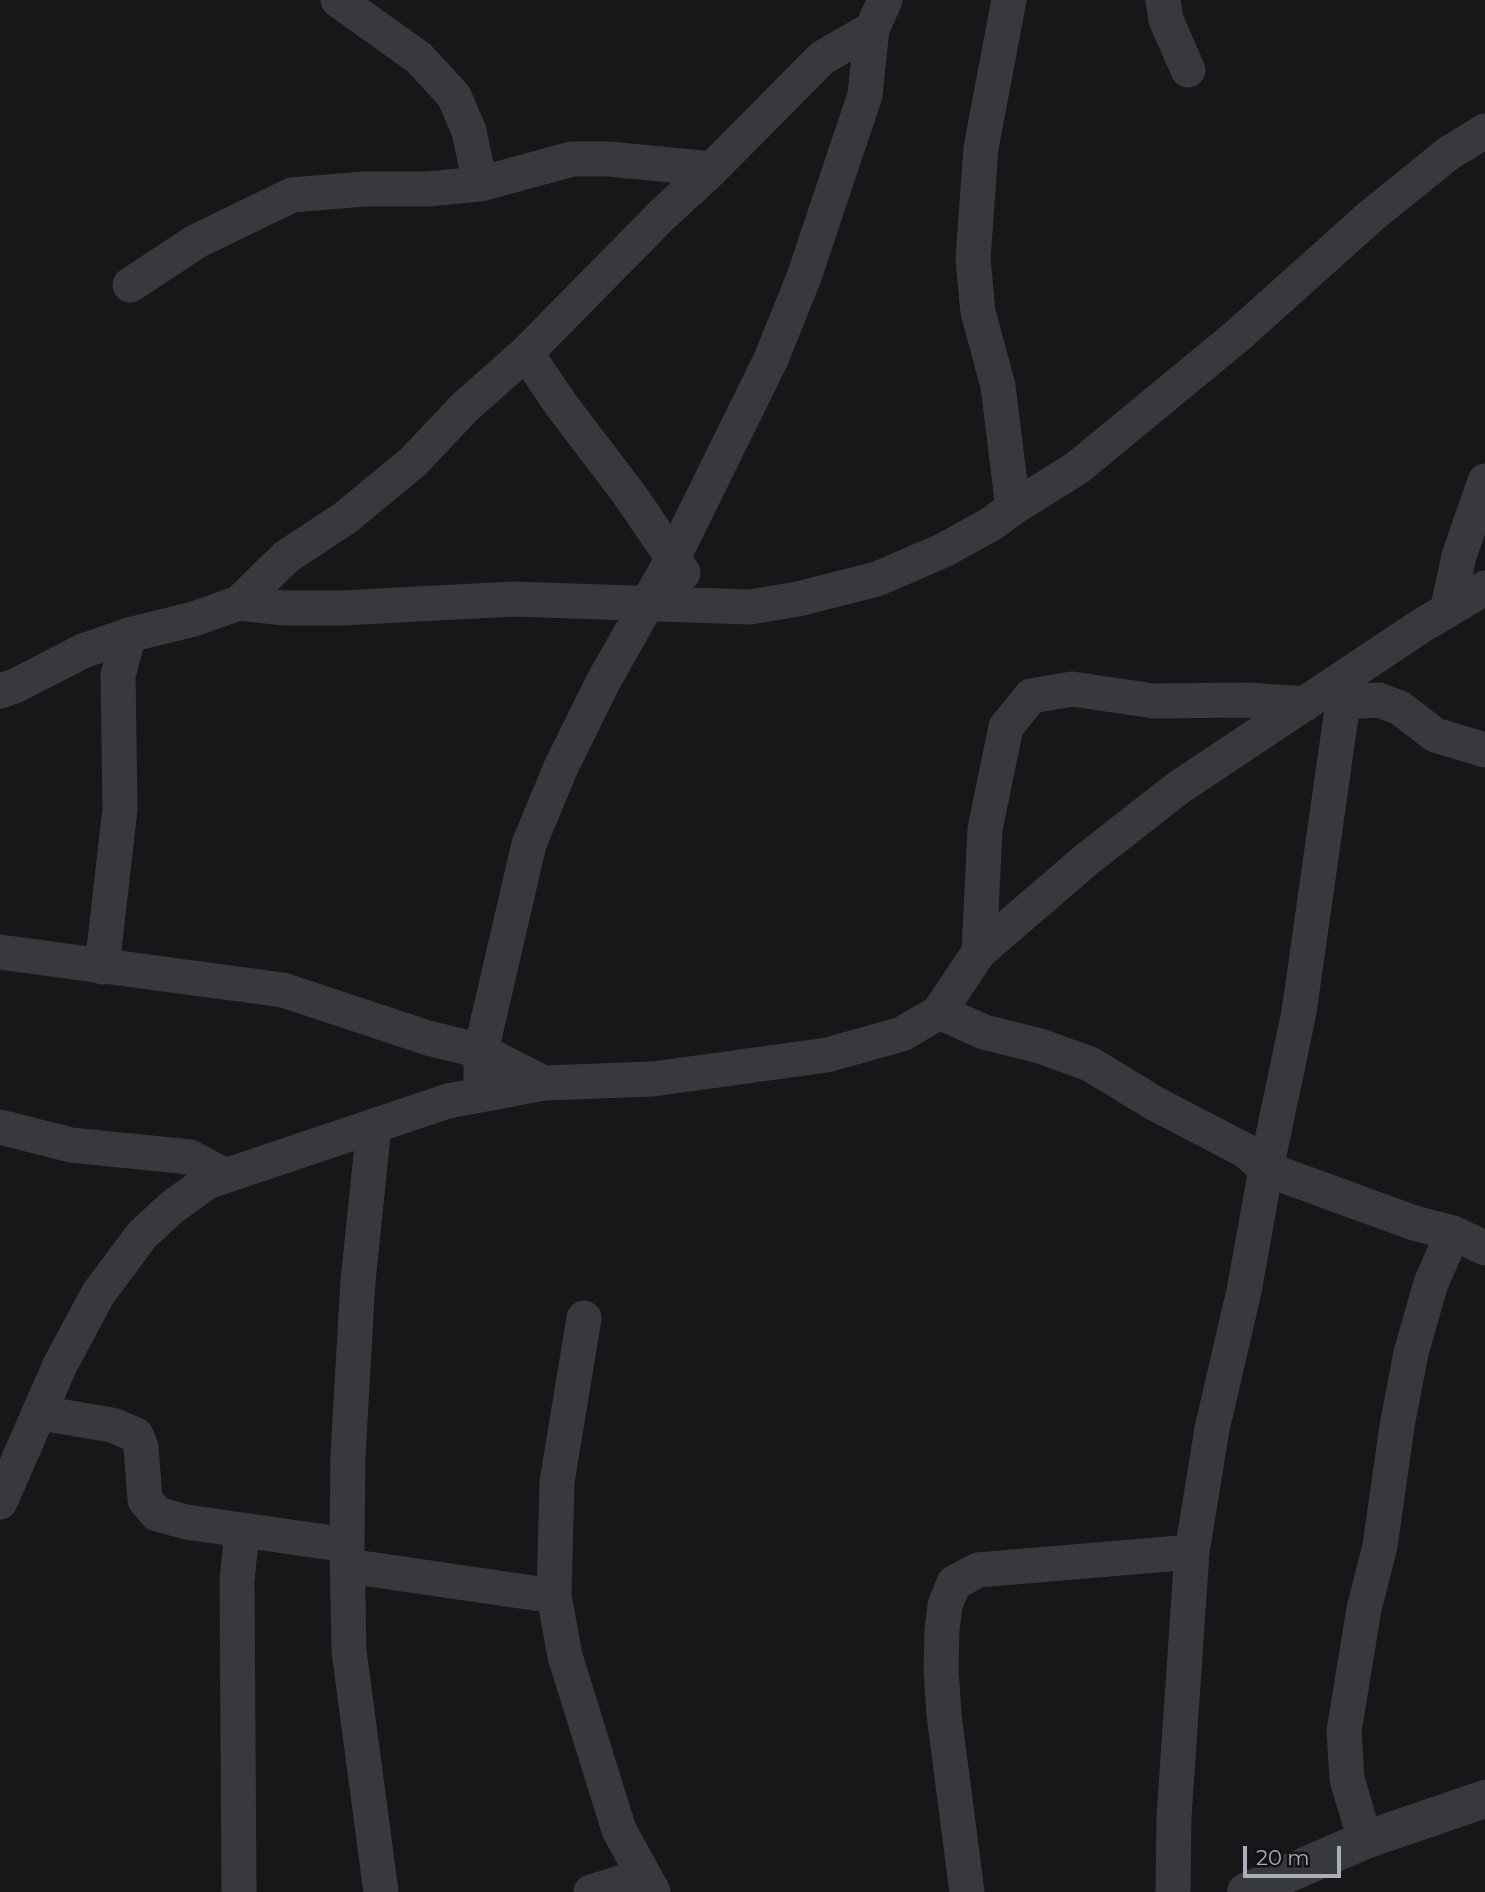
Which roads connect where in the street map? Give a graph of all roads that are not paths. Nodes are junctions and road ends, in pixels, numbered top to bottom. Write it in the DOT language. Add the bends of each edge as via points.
graph roads {
  1 [pos="338,0"];
  2 [pos="1009,0"];
  3 [pos="1163,0"];
  4 [pos="878,15"];
  5 [pos="1188,70"];
  6 [pos="1485,131"];
  7 [pos="712,169"];
  8 [pos="480,184"];
  9 [pos="130,285"];
  10 [pos="526,353"];
  11 [pos="1485,481"];
  12 [pos="1013,508"];
  13 [pos="673,558"];
  14 [pos="1485,587"];
  15 [pos="239,603"];
  16 [pos="647,603"];
  17 [pos="704,606"];
  18 [pos="1447,611"];
  19 [pos="129,635"];
  20 [pos="0,691"];
  21 [pos="1339,693"];
  22 [pos="1306,704"];
  23 [pos="1485,750"];
  24 [pos="0,952"];
  25 [pos="979,952"];
  26 [pos="102,967"];
  27 [pos="939,1012"];
  28 [pos="481,1051"];
  29 [pos="544,1083"];
  30 [pos="481,1095"];
  31 [pos="374,1126"];
  32 [pos="0,1127"];
  33 [pos="1266,1169"];
  34 [pos="225,1176"];
  35 [pos="1452,1233"];
  36 [pos="1485,1248"];
  37 [pos="584,1318"];
  38 [pos="41,1413"];
  39 [pos="0,1502"];
  40 [pos="242,1530"];
  41 [pos="1192,1552"];
  42 [pos="347,1555"];
  43 [pos="554,1596"];
  44 [pos="1485,1799"];
  45 [pos="1365,1840"];
  46 [pos="1299,1881"];
  47 [pos="648,1884"];
  48 [pos="239,1892"];
  49 [pos="382,1892"];
  50 [pos="591,1892"];
  51 [pos="967,1892"];
  52 [pos="1173,1892"];
  53 [pos="1246,1892"];
  1 -- 8 [label="street" via="419,58 454,96 469,131"];
  2 -- 12 [label="street" via="981,148 973,259 978,312 998,386"];
  3 -- 5 [label="street" via="1166,20"];
  4 -- 7 [label="street" via="822,58"];
  4 -- 13 [label="street" via="865,94 804,277 771,359"];
  6 -- 12 [label="street" via="1449,153 1371,216 1236,337 1077,468"];
  7 -- 8 [label="street" via="572,159"];
  7 -- 10 [label="street"];
  8 -- 9 [label="street" via="292,195 197,241"];
  10 -- 13 [label="street"];
  10 -- 15 [label="street" via="413,462 345,518 286,557"];
  11 -- 18 [label="street" via="1459,556"];
  12 -- 17 [label="street" via="944,550 877,579 750,607"];
  13 -- 16 [label="street"];
  13 -- 17 [label="street"];
  14 -- 18 [label="street"];
  15 -- 16 [label="street" via="285,608 513,599"];
  15 -- 19 [label="street"];
  16 -- 17 [label="street"];
  16 -- 28 [label="street" via="561,767 529,844"];
  18 -- 21 [label="street"];
  19 -- 20 [label="street" via="82,651"];
  19 -- 26 [label="street" via="118,675 120,809"];
  21 -- 22 [label="street"];
  21 -- 23 [label="street" via="1400,708 1435,735"];
  21 -- 33 [label="street" via="1300,1012"];
  22 -- 25 [label="street" via="1178,788"];
  22 -- 25 [label="street" via="1154,701 1072,689 1031,696 1006,727 985,829"];
  24 -- 26 [label="street"];
  25 -- 27 [label="street"];
  26 -- 28 [label="street" via="283,990"];
  27 -- 29 [label="street" via="902,1034 827,1055 653,1079"];
  27 -- 33 [label="street" via="984,1032 1090,1064 1245,1151"];
  28 -- 29 [label="street"];
  28 -- 30 [label="street"];
  29 -- 30 [label="street"];
  30 -- 31 [label="street"];
  31 -- 34 [label="street"];
  31 -- 42 [label="street" via="357,1294"];
  32 -- 34 [label="street" via="71,1145 190,1157"];
  33 -- 35 [label="street"];
  33 -- 41 [label="street" via="1212,1429"];
  34 -- 38 [label="street" via="207,1182 142,1235 98,1294"];
  35 -- 36 [label="street"];
  35 -- 45 [label="street" via="1431,1283 1411,1353 1346,1717 1347,1779"];
  37 -- 43 [label="street" via="557,1482"];
  38 -- 39 [label="street"];
  38 -- 40 [label="street" via="112,1425 136,1436 145,1500 157,1514"];
  40 -- 42 [label="street"];
  40 -- 48 [label="street" via="237,1581"];
  41 -- 51 [label="street" via="978,1570 954,1583 945,1605 941,1669"];
  41 -- 52 [label="street"];
  42 -- 43 [label="street"];
  42 -- 49 [label="street" via="349,1651"];
  43 -- 47 [label="street" via="565,1656 619,1830"];
  44 -- 45 [label="street"];
  45 -- 46 [label="street"];
  46 -- 53 [label="street"];
  47 -- 50 [label="street"];
}
